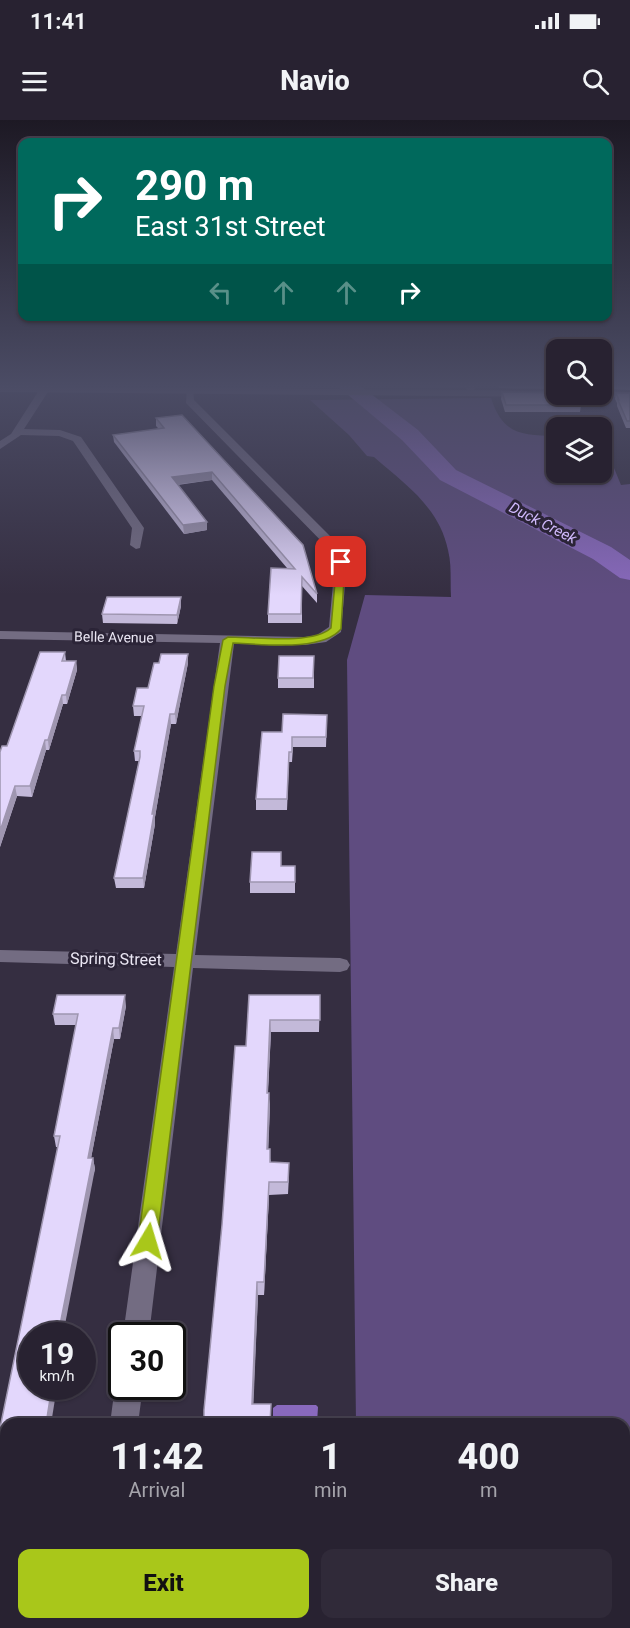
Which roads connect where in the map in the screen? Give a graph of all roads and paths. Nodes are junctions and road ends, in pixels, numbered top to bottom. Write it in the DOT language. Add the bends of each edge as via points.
graph roads {
  1 [pos="88,454"];
  2 [pos="243,454"];
  3 [pos="136,545"];
  4 [pos="4,635"];
  5 [pos="228,640"];
  6 [pos="0,652"];
  7 [pos="0,956"];
  8 [pos="184,961"];
  9 [pos="339,964"];
  10 [pos="137,1322"];
  11 [pos="127,1400"];
  12 [pos="125,1418"];
  1 -- 3 [label="street" via="138,528"];
  2 -- 5 [label="street, Belle Avenue" via="334,545 341,562 336,629 329,635 305,641"];
  4 -- 5 [label="street, Belle Avenue"];
  4 -- 6 [label="street"];
  5 -- 8 [label="street"];
  7 -- 8 [label="street, Spring Street"];
  8 -- 9 [label="street, Spring Street"];
  8 -- 10 [label="street"];
  11 -- 12 [label="street"];
}
